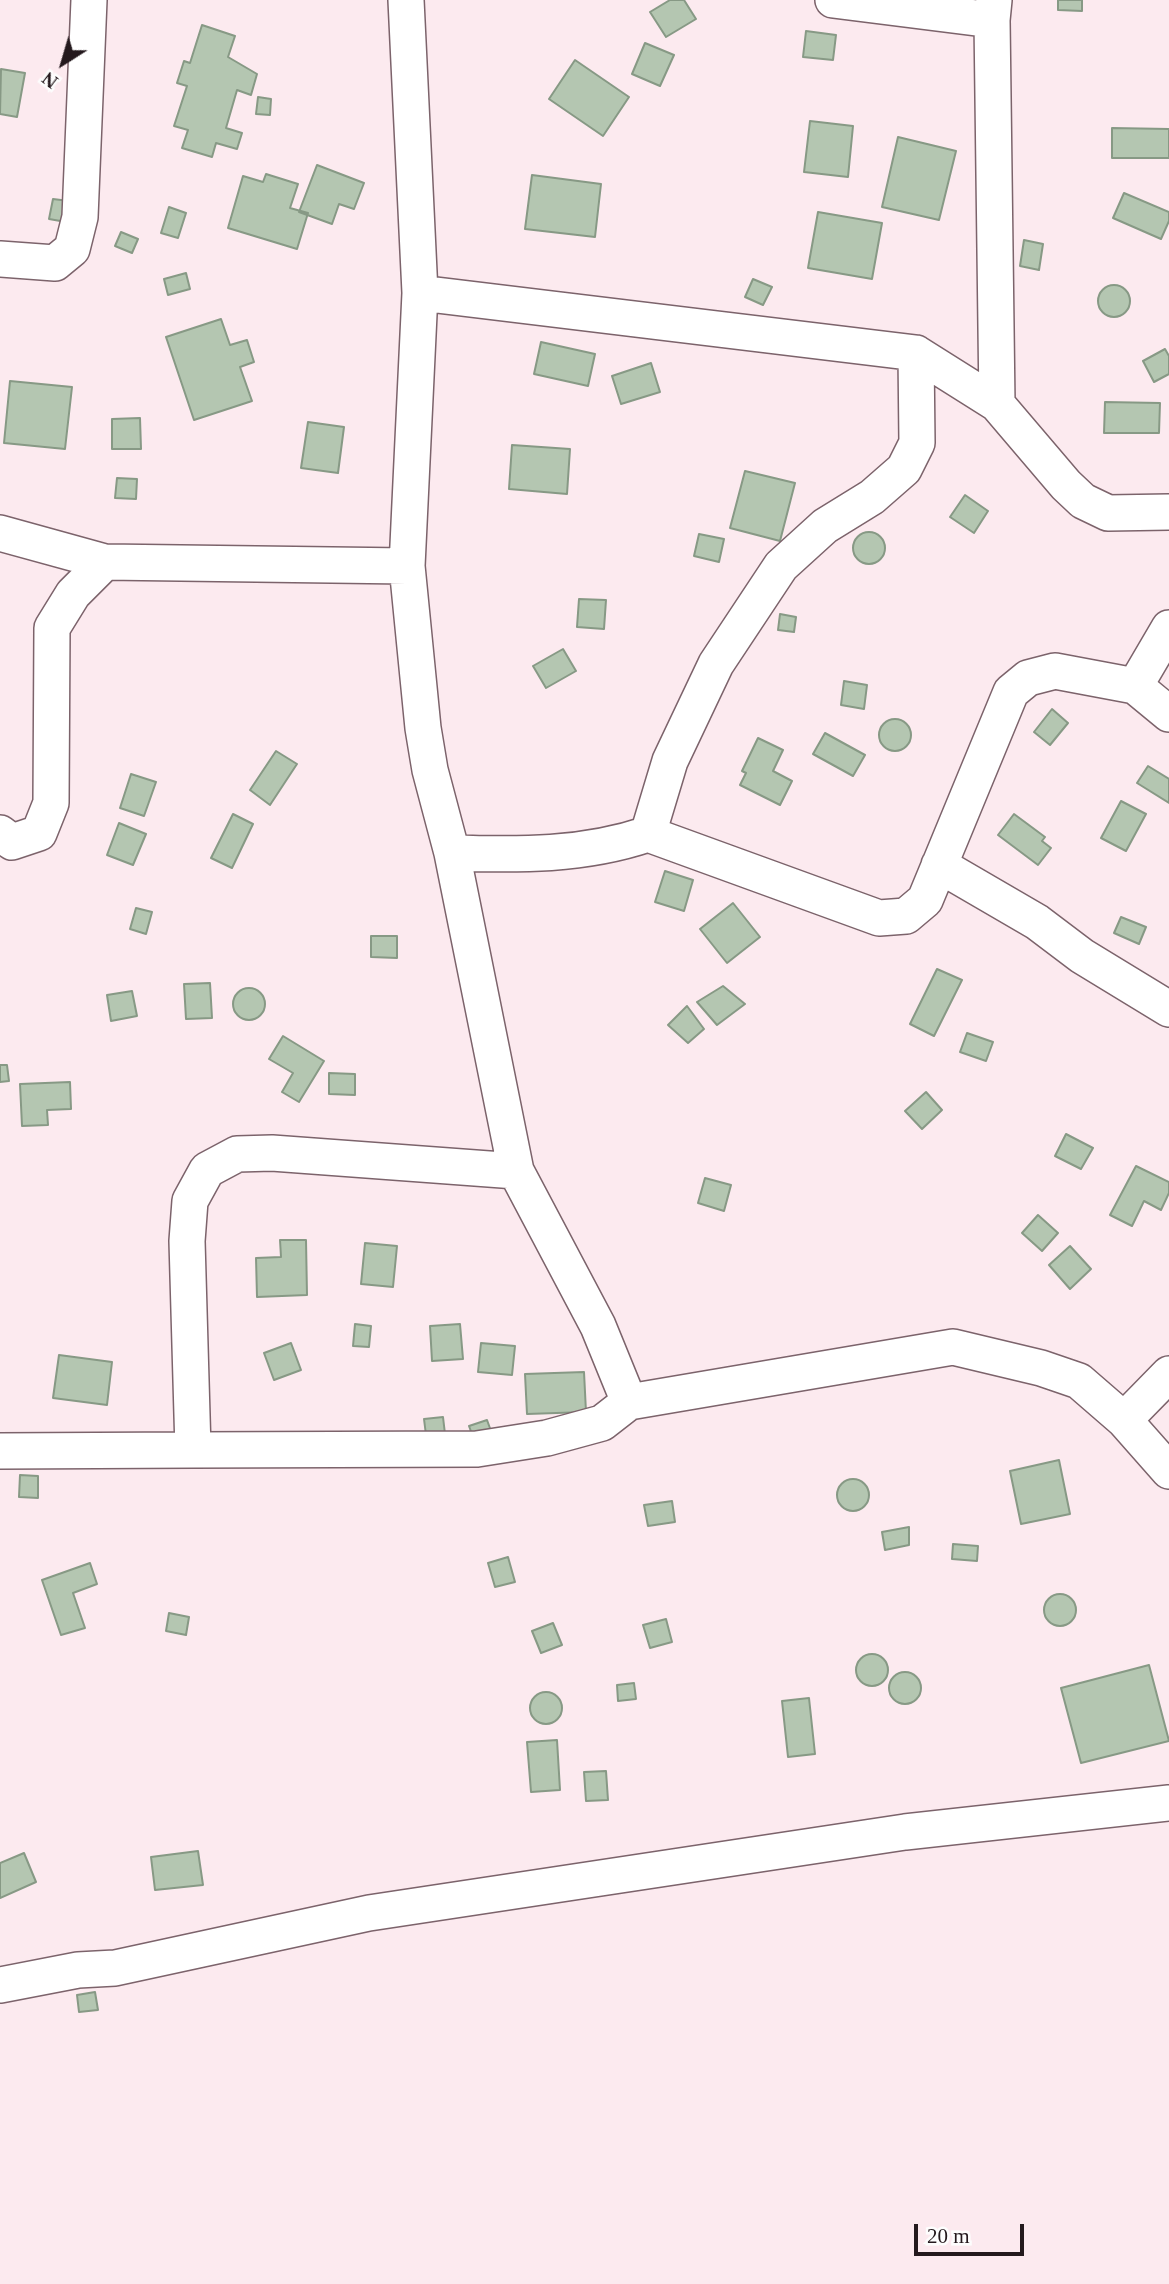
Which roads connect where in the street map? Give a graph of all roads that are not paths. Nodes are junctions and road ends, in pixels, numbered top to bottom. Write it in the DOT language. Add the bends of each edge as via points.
graph roads {
  1 [pos="89,0"];
  2 [pos="406,0"];
  3 [pos="832,0"];
  4 [pos="993,10"];
  5 [pos="0,259"];
  6 [pos="420,293"];
  7 [pos="916,353"];
  8 [pos="997,404"];
  9 [pos="1169,512"];
  10 [pos="0,533"];
  11 [pos="105,562"];
  12 [pos="407,566"];
  13 [pos="1169,628"];
  14 [pos="1135,686"];
  15 [pos="1169,714"];
  16 [pos="0,833"];
  17 [pos="648,834"];
  18 [pos="452,853"];
  19 [pos="939,865"];
  20 [pos="1169,1009"];
  21 [pos="516,1171"];
  22 [pos="1169,1374"];
  23 [pos="629,1402"];
  24 [pos="1124,1420"];
  25 [pos="193,1450"];
  26 [pos="0,1451"];
  27 [pos="1169,1471"];
  28 [pos="1169,1803"];
  29 [pos="0,1985"];
  1 -- 5 [label="street" via="80,217 72,249 55,263"];
  2 -- 6 [label="street"];
  3 -- 4 [label="street"];
  4 -- 8 [label="street"];
  6 -- 7 [label="street"];
  6 -- 12 [label="street"];
  7 -- 8 [label="street"];
  7 -- 17 [label="street" via="917,443 904,468 872,497 825,526 781,566 716,664 670,761"];
  8 -- 9 [label="street" via="1083,501 1108,513"];
  10 -- 11 [label="street"];
  11 -- 12 [label="street"];
  11 -- 16 [label="street" via="73,594 52,628 51,803 39,833 12,842"];
  12 -- 18 [label="street" via="428,760"];
  13 -- 14 [label="street"];
  14 -- 15 [label="street"];
  14 -- 19 [label="street" via="1055,671 1028,678 1011,692"];
  17 -- 18 [label="street" via="614,846 527,856"];
  17 -- 19 [label="street" via="879,918 905,916 925,900"];
  18 -- 21 [label="street"];
  19 -- 20 [label="street" via="1037,922 1082,956"];
  21 -- 23 [label="street" via="598,1326"];
  21 -- 25 [label="street" via="272,1153 237,1154 207,1170 190,1201 187,1241"];
  22 -- 24 [label="street"];
  23 -- 24 [label="street" via="953,1347 1080,1381"];
  23 -- 25 [label="street" via="602,1423 547,1438 477,1448"];
  24 -- 27 [label="street"];
  25 -- 26 [label="street"];
  28 -- 29 [label="street" via="905,1832 369,1913 115,1968"];
}
